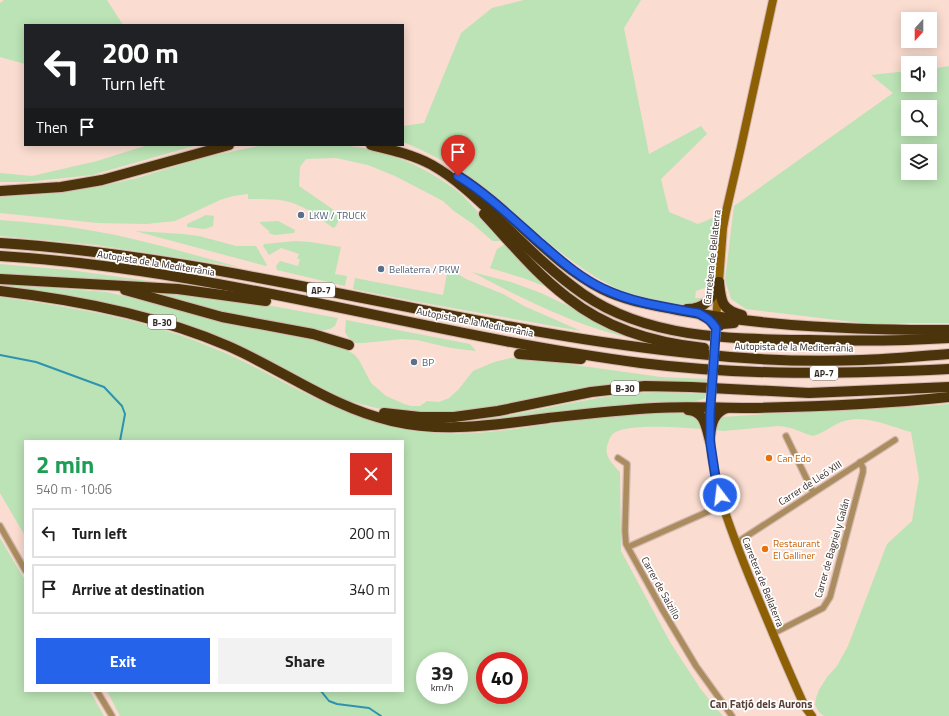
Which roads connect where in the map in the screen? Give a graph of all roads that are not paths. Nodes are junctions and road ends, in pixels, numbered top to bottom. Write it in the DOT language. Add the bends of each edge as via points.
graph roads {
  1 [pos="773,0"];
  2 [pos="225,146"];
  3 [pos="388,147"];
  4 [pos="0,191"];
  5 [pos="0,243"];
  6 [pos="0,256"];
  7 [pos="0,279"];
  8 [pos="719,282"];
  9 [pos="82,284"];
  10 [pos="0,291"];
  11 [pos="673,309"];
  12 [pos="698,313"];
  13 [pos="716,316"];
  14 [pos="779,323"];
  15 [pos="809,326"];
  16 [pos="432,327"];
  17 [pos="716,328"];
  18 [pos="949,330"];
  19 [pos="949,338"];
  20 [pos="349,345"];
  21 [pos="519,354"];
  22 [pos="949,354"];
  23 [pos="863,360"];
  24 [pos="639,362"];
  25 [pos="949,369"];
  26 [pos="308,387"];
  27 [pos="949,387"];
  28 [pos="949,397"];
  29 [pos="711,402"];
  30 [pos="658,408"];
  31 [pos="732,408"];
  32 [pos="786,436"];
  33 [pos="710,439"];
  34 [pos="895,440"];
  35 [pos="618,458"];
  36 [pos="860,462"];
  37 [pos="813,492"];
  38 [pos="723,506"];
  39 [pos="0,526"];
  40 [pos="736,543"];
  41 [pos="628,546"];
  42 [pos="24,568"];
  43 [pos="772,634"];
  44 [pos="99,692"];
  45 [pos="112,716"];
  46 [pos="732,716"];
  47 [pos="812,716"];
  1 -- 8 [label="street, Carretera de Bellaterra" via="726,212"];
  2 -- 4 [label="highway" via="82,184 40,190"];
  3 -- 11 [label="highway" via="408,150 429,158 465,180 558,258 598,286 631,300"];
  3 -- 19 [label="highway" via="440,170 477,199 570,284 610,310 636,321 687,332 753,338"];
  3 -- 23 [label="highway" via="454,185 553,286 590,314 614,326 645,338 695,347"];
  5 -- 23 [label="highway, Autopista de la Mediterrània / AP-7" via="184,265 507,326 669,351 723,357"];
  6 -- 16 [label="highway, Autopista de la Mediterrània / AP-7" via="171,277"];
  7 -- 9 [label="highway"];
  8 -- 11 [label="highway" via="713,296 704,305 692,309"];
  8 -- 13 [label="street, Carretera de Bellaterra"];
  8 -- 14 [label="highway" via="723,303 727,309"];
  9 -- 16 [label="highway" via="178,289 254,298 378,322"];
  9 -- 20 [label="highway" via="122,289 222,317 313,334"];
  10 -- 26 [label="highway, B-30" via="129,313 180,328 234,349"];
  11 -- 12 [label="highway"];
  12 -- 13 [label="highway"];
  12 -- 17 [label="highway" via="710,320"];
  13 -- 14 [label="highway"];
  13 -- 17 [label="street, Carretera de Bellaterra"];
  14 -- 15 [label="highway"];
  15 -- 17 [label="highway" via="778,327 725,323 719,324"];
  15 -- 18 [label="highway"];
  16 -- 24 [label="highway, Autopista de la Mediterrània / AP-7"];
  17 -- 29 [label="street, Carretera de Bellaterra, bridge"];
  21 -- 24 [label="highway"];
  22 -- 23 [label="highway, Autopista de la Mediterrània / AP-7"];
  24 -- 25 [label="highway, Autopista de la Mediterrània / AP-7" via="772,373"];
  26 -- 27 [label="highway, B-30" via="373,411 427,417 498,411 591,392 645,386 809,393"];
  26 -- 30 [label="highway" via="363,413 395,422 430,427 490,426 587,413"];
  28 -- 31 [label="highway" via="852,404"];
  29 -- 30 [label="highway"];
  29 -- 31 [label="highway"];
  29 -- 33 [label="street, Carretera de Bellaterra"];
  30 -- 33 [label="highway" via="692,410 699,413 703,417"];
  31 -- 33 [label="highway" via="723,409 715,416"];
  32 -- 37 [label="street"];
  33 -- 38 [label="street, Carretera de Bellaterra"];
  34 -- 36 [label="street, Carrer de Lleó XIII"];
  35 -- 41 [label="street, Carrer de Salzillo" via="627,464 625,532"];
  36 -- 37 [label="street, Carrer de Lleó XIII"];
  36 -- 43 [label="street, Carrer de Bagriel y Galán" via="863,472 827,603 823,608"];
  37 -- 40 [label="street, Carrer de Lleó XIII"];
  38 -- 40 [label="street, Carretera de Bellaterra"];
  38 -- 41 [label="street"];
  39 -- 42 [label="street"];
  40 -- 43 [label="street, Carretera de Bellaterra"];
  41 -- 46 [label="street, Carrer de Salzillo" via="696,666"];
  43 -- 47 [label="street, Carretera de Bellaterra" via="805,707"];
  44 -- 45 [label="street"];
}
